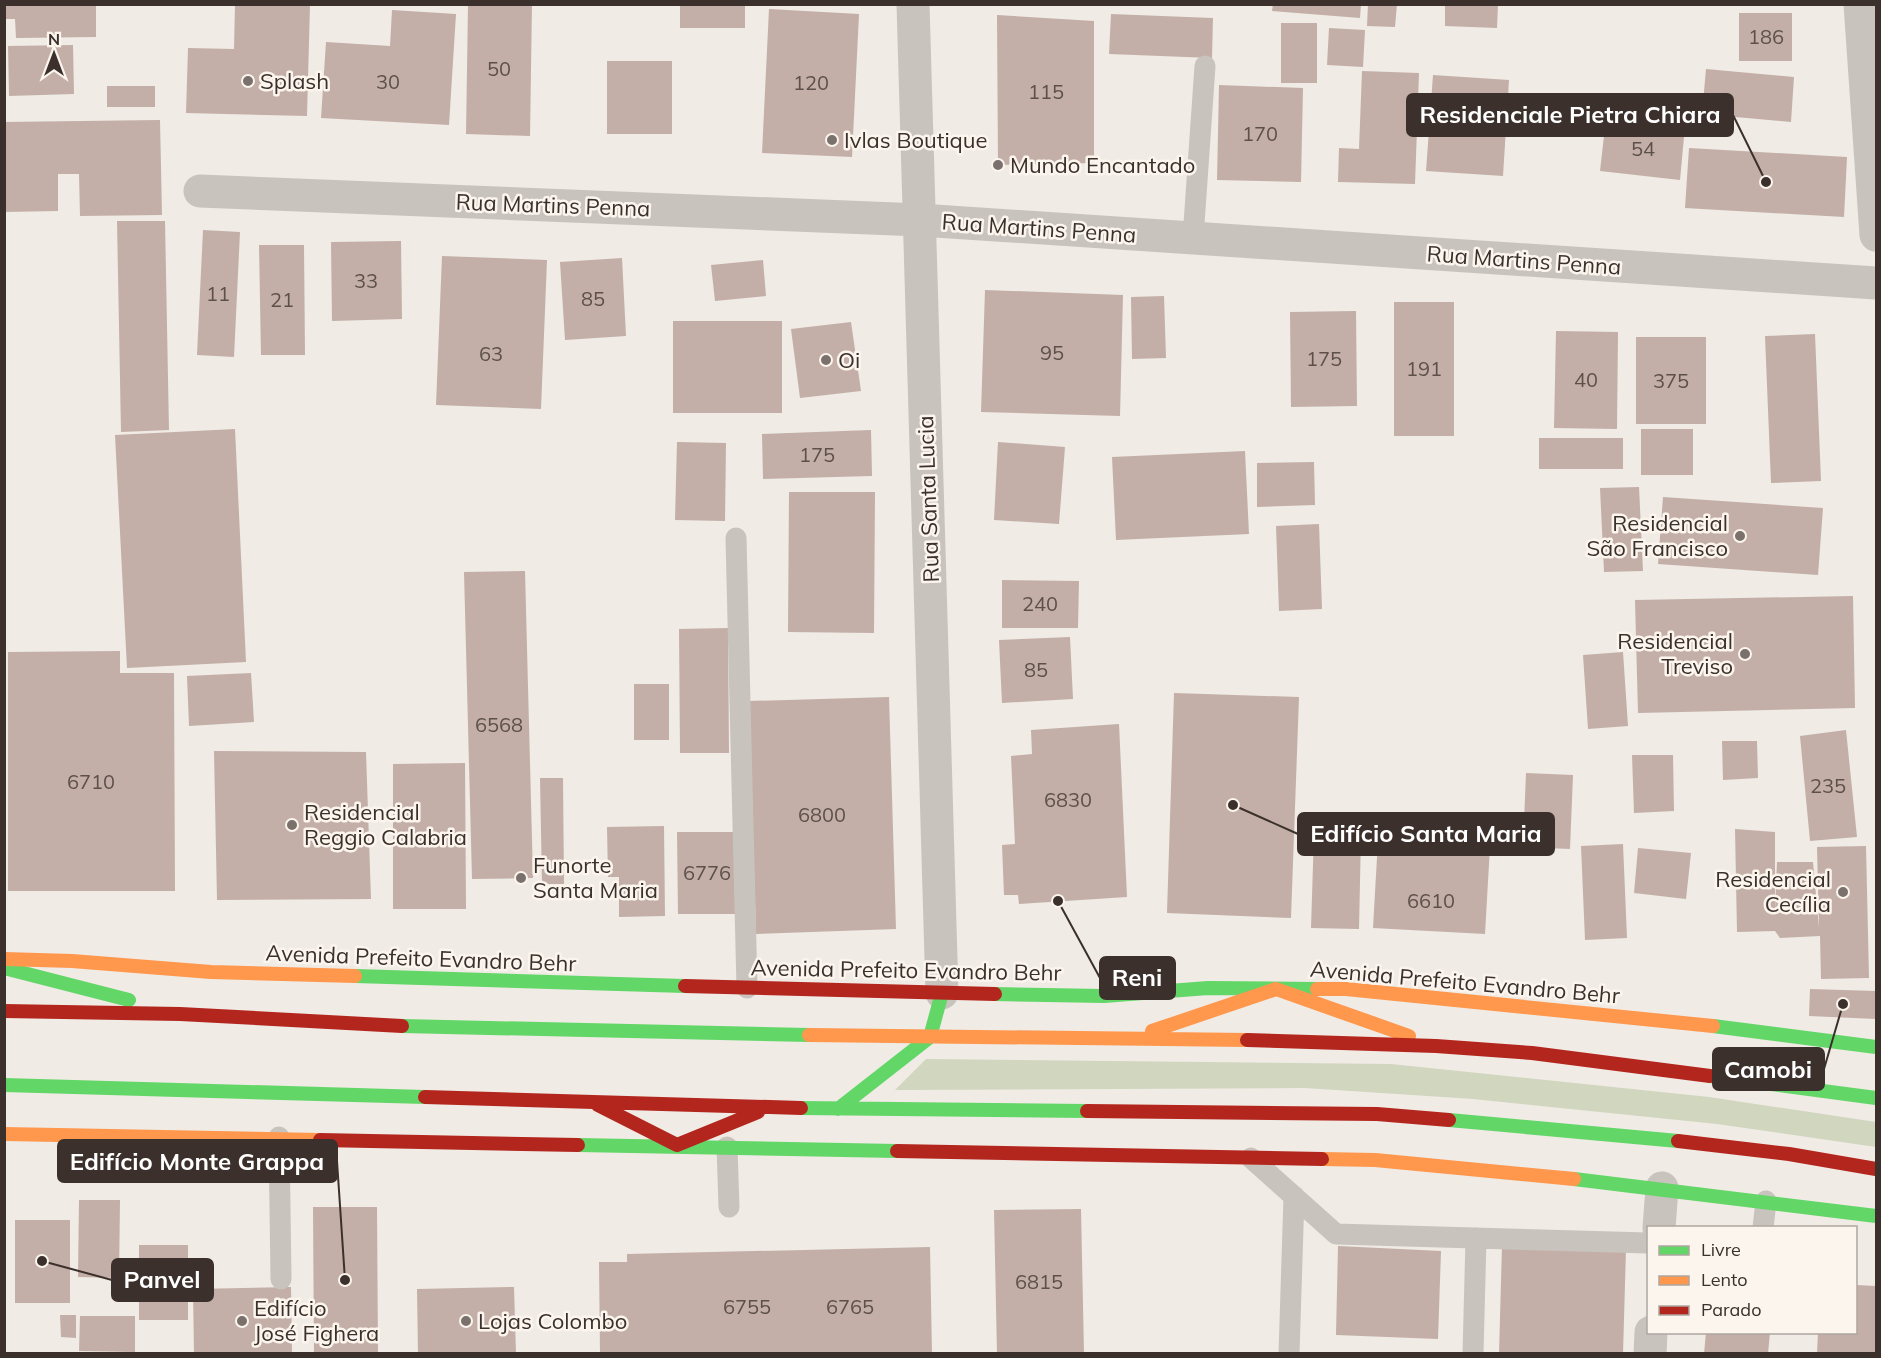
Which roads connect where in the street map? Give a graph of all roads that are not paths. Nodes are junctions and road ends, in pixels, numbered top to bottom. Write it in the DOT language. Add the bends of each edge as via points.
graph roads {
  1 [pos="913,4"];
  2 [pos="1860,4"];
  3 [pos="1205,66"];
  4 [pos="200,191"];
  5 [pos="920,220"];
  6 [pos="1876,234"];
  7 [pos="1193,238"];
  8 [pos="1876,284"];
  9 [pos="736,538"];
  10 [pos="4,959"];
  11 [pos="4,968"];
  12 [pos="747,987"];
  13 [pos="1276,989"];
  14 [pos="942,993"];
  15 [pos="4,1011"];
  16 [pos="180,1014"];
  17 [pos="930,1037"];
  18 [pos="1132,1038"];
  19 [pos="1436,1046"];
  20 [pos="1876,1047"];
  21 [pos="4,1085"];
  22 [pos="1876,1098"];
  23 [pos="591,1102"];
  24 [pos="771,1107"];
  25 [pos="838,1108"];
  26 [pos="4,1134"];
  27 [pos="279,1137"];
  28 [pos="677,1145"];
  29 [pos="727,1147"];
  30 [pos="1251,1158"];
  31 [pos="1876,1170"];
  32 [pos="1662,1188"];
  33 [pos="1294,1196"];
  34 [pos="1766,1201"];
  35 [pos="729,1207"];
  36 [pos="1876,1216"];
  37 [pos="1659,1226"];
  38 [pos="1763,1226"];
  39 [pos="1476,1238"];
  40 [pos="1647,1243"];
  41 [pos="281,1279"];
  42 [pos="1652,1334"];
  43 [pos="1289,1353"];
  44 [pos="1473,1353"];
  45 [pos="1650,1353"];
  1 -- 5 [label="street, Rua Santa Lucia"];
  2 -- 6 [label="street"];
  3 -- 7 [label="lane"];
  4 -- 5 [label="street, Rua Martins Penna"];
  5 -- 7 [label="street, Rua Martins Penna"];
  5 -- 14 [label="street, Rua Santa Lucia"];
  7 -- 8 [label="street, Rua Martins Penna"];
  9 -- 12 [label="lane"];
  10 -- 12 [label="main road, Avenida Prefeito Evandro Behr" via="222,973"];
  11 -- 16 [label="main road"];
  12 -- 14 [label="main road, Avenida Prefeito Evandro Behr"];
  13 -- 14 [label="main road, Avenida Prefeito Evandro Behr" via="1208,988 1104,996"];
  13 -- 18 [label="main road"];
  13 -- 19 [label="main road"];
  13 -- 20 [label="main road, Avenida Prefeito Evandro Behr" via="1347,989 1678,1022"];
  14 -- 17 [label="main road"];
  15 -- 16 [label="main road"];
  16 -- 17 [label="main road" via="440,1028"];
  17 -- 18 [label="main road"];
  17 -- 25 [label="main road"];
  18 -- 19 [label="main road"];
  19 -- 22 [label="main road" via="1532,1053"];
  21 -- 23 [label="main road"];
  23 -- 24 [label="main road"];
  23 -- 28 [label="main road"];
  24 -- 25 [label="main road"];
  24 -- 28 [label="main road"];
  25 -- 31 [label="main road" via="1377,1114 1701,1143"];
  26 -- 27 [label="main road"];
  27 -- 28 [label="main road"];
  27 -- 41 [label="lane"];
  28 -- 29 [label="main road"];
  29 -- 30 [label="main road"];
  29 -- 35 [label="lane"];
  30 -- 32 [label="main road" via="1375,1160"];
  30 -- 33 [label="lane"];
  32 -- 34 [label="main road"];
  32 -- 37 [label="street"];
  33 -- 39 [label="lane" via="1336,1234"];
  33 -- 43 [label="lane"];
  34 -- 36 [label="main road"];
  34 -- 38 [label="lane"];
  39 -- 40 [label="lane"];
  39 -- 44 [label="lane"];
  42 -- 45 [label="street"];
}
